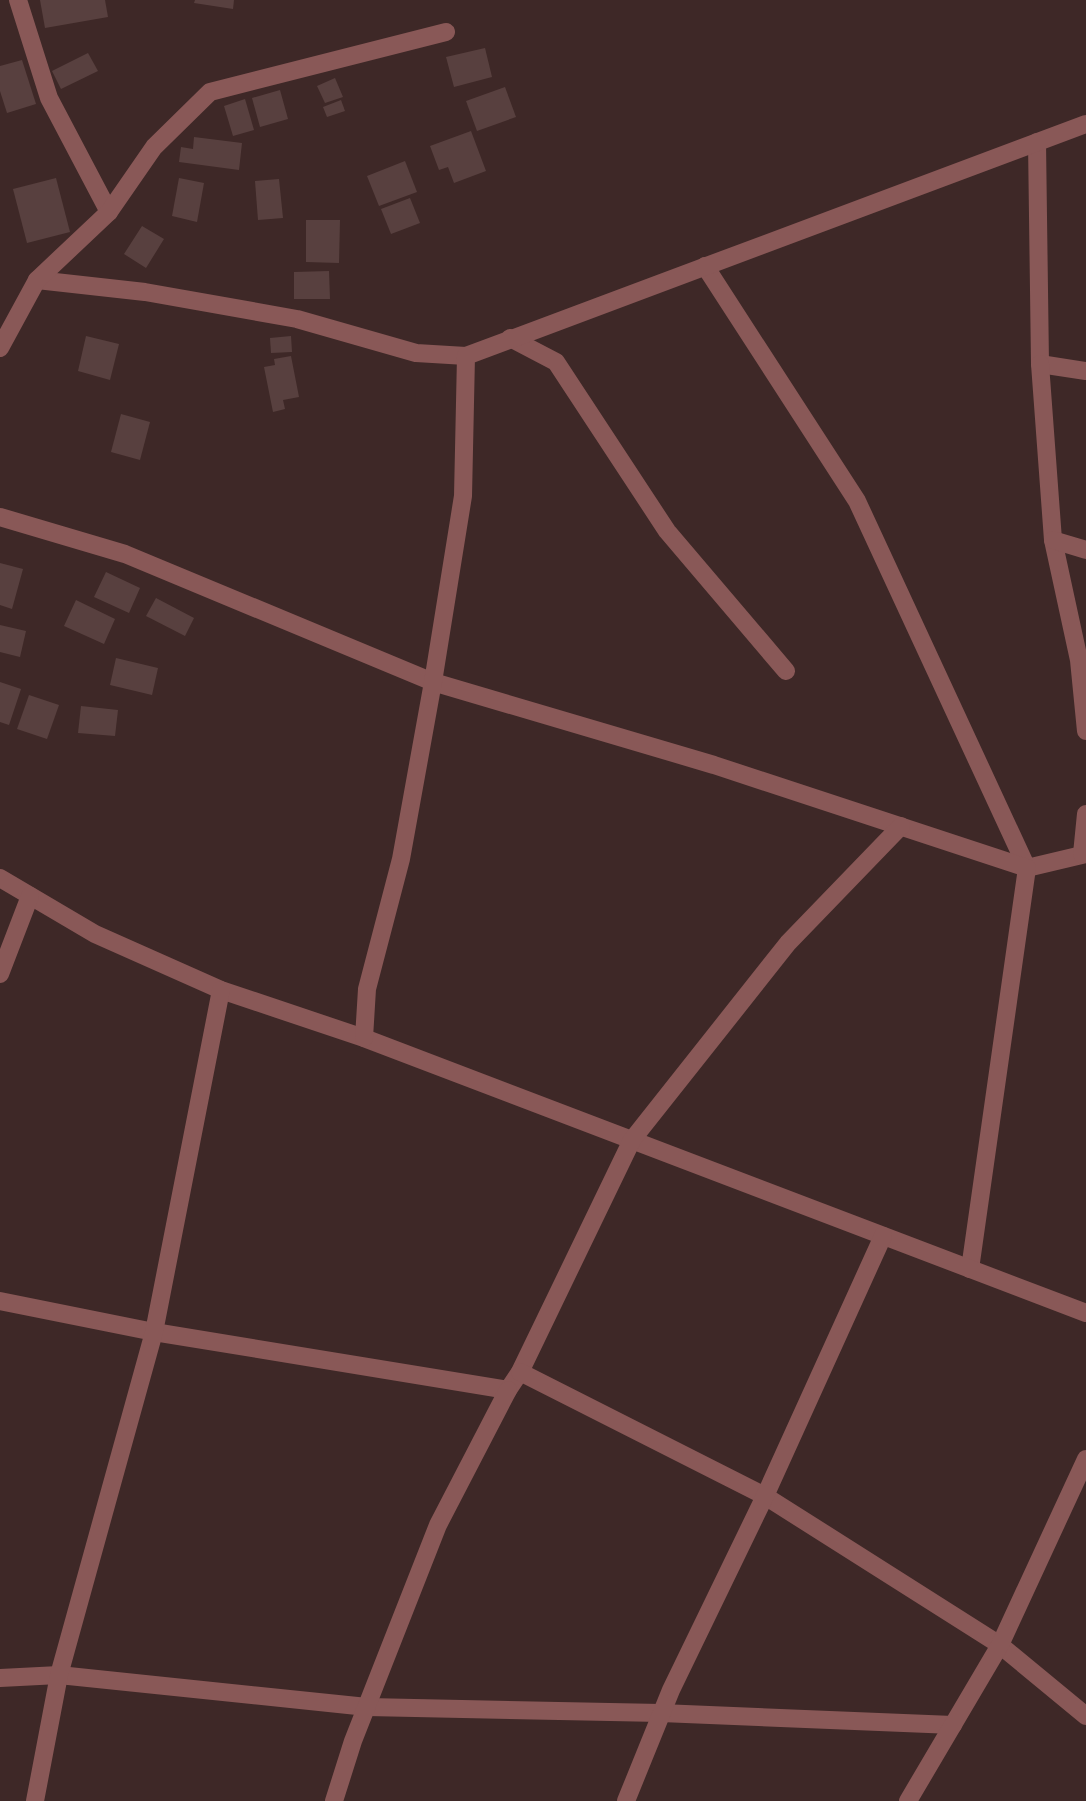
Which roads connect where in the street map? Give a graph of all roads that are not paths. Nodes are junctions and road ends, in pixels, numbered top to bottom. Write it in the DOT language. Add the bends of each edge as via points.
graph roads {
  1 [pos="18,0"];
  2 [pos="446,32"];
  3 [pos="1086,124"];
  4 [pos="1037,142"];
  5 [pos="110,212"];
  6 [pos="705,266"];
  7 [pos="37,280"];
  8 [pos="510,338"];
  9 [pos="0,348"];
  10 [pos="466,356"];
  11 [pos="1040,364"];
  12 [pos="1086,371"];
  13 [pos="0,517"];
  14 [pos="1053,540"];
  15 [pos="1086,550"];
  16 [pos="786,671"];
  17 [pos="433,682"];
  18 [pos="1086,731"];
  19 [pos="1086,814"];
  20 [pos="901,826"];
  21 [pos="1084,854"];
  22 [pos="1027,868"];
  23 [pos="0,878"];
  24 [pos="30,896"];
  25 [pos="0,974"];
  26 [pos="221,990"];
  27 [pos="364,1038"];
  28 [pos="632,1140"];
  29 [pos="883,1236"];
  30 [pos="970,1269"];
  31 [pos="0,1301"];
  32 [pos="1086,1313"];
  33 [pos="154,1332"];
  34 [pos="520,1372"];
  35 [pos="508,1390"];
  36 [pos="1086,1459"];
  37 [pos="765,1496"];
  38 [pos="1000,1645"];
  39 [pos="59,1675"];
  40 [pos="0,1678"];
  41 [pos="367,1707"];
  42 [pos="661,1713"];
  43 [pos="1086,1716"];
  44 [pos="953,1725"];
  45 [pos="35,1801"];
  46 [pos="334,1801"];
  47 [pos="626,1801"];
  48 [pos="908,1801"];
  1 -- 5 [label="street" via="49,97"];
  2 -- 5 [label="street" via="210,92 153,147"];
  3 -- 4 [label="street"];
  4 -- 6 [label="street"];
  4 -- 11 [label="street"];
  5 -- 7 [label="street"];
  6 -- 8 [label="street"];
  6 -- 22 [label="street" via="857,501"];
  7 -- 9 [label="street"];
  7 -- 10 [label="street" via="145,292 285,317 416,353"];
  8 -- 10 [label="street"];
  8 -- 16 [label="street" via="556,362 667,531"];
  10 -- 17 [label="street" via="463,496"];
  11 -- 12 [label="street"];
  11 -- 14 [label="street"];
  13 -- 17 [label="street" via="125,554"];
  14 -- 15 [label="street"];
  14 -- 18 [label="street" via="1079,660"];
  17 -- 20 [label="street"];
  17 -- 27 [label="street" via="401,859 366,989"];
  19 -- 21 [label="street"];
  20 -- 22 [label="street"];
  20 -- 28 [label="street" via="788,943"];
  21 -- 22 [label="street"];
  22 -- 30 [label="street"];
  23 -- 24 [label="street"];
  24 -- 25 [label="street"];
  24 -- 26 [label="street" via="95,934"];
  26 -- 27 [label="street"];
  26 -- 33 [label="street"];
  27 -- 28 [label="street"];
  28 -- 29 [label="street"];
  28 -- 34 [label="street"];
  29 -- 30 [label="street"];
  29 -- 37 [label="street"];
  30 -- 32 [label="street"];
  31 -- 33 [label="street"];
  33 -- 35 [label="street"];
  33 -- 39 [label="street"];
  34 -- 35 [label="street"];
  34 -- 37 [label="street"];
  35 -- 41 [label="street" via="438,1525"];
  36 -- 38 [label="street"];
  37 -- 38 [label="street"];
  37 -- 42 [label="street"];
  38 -- 43 [label="street"];
  38 -- 44 [label="street"];
  39 -- 40 [label="street"];
  39 -- 41 [label="street"];
  39 -- 45 [label="street"];
  41 -- 42 [label="street"];
  41 -- 46 [label="street"];
  42 -- 44 [label="street"];
  42 -- 47 [label="street"];
  44 -- 48 [label="street"];
}
